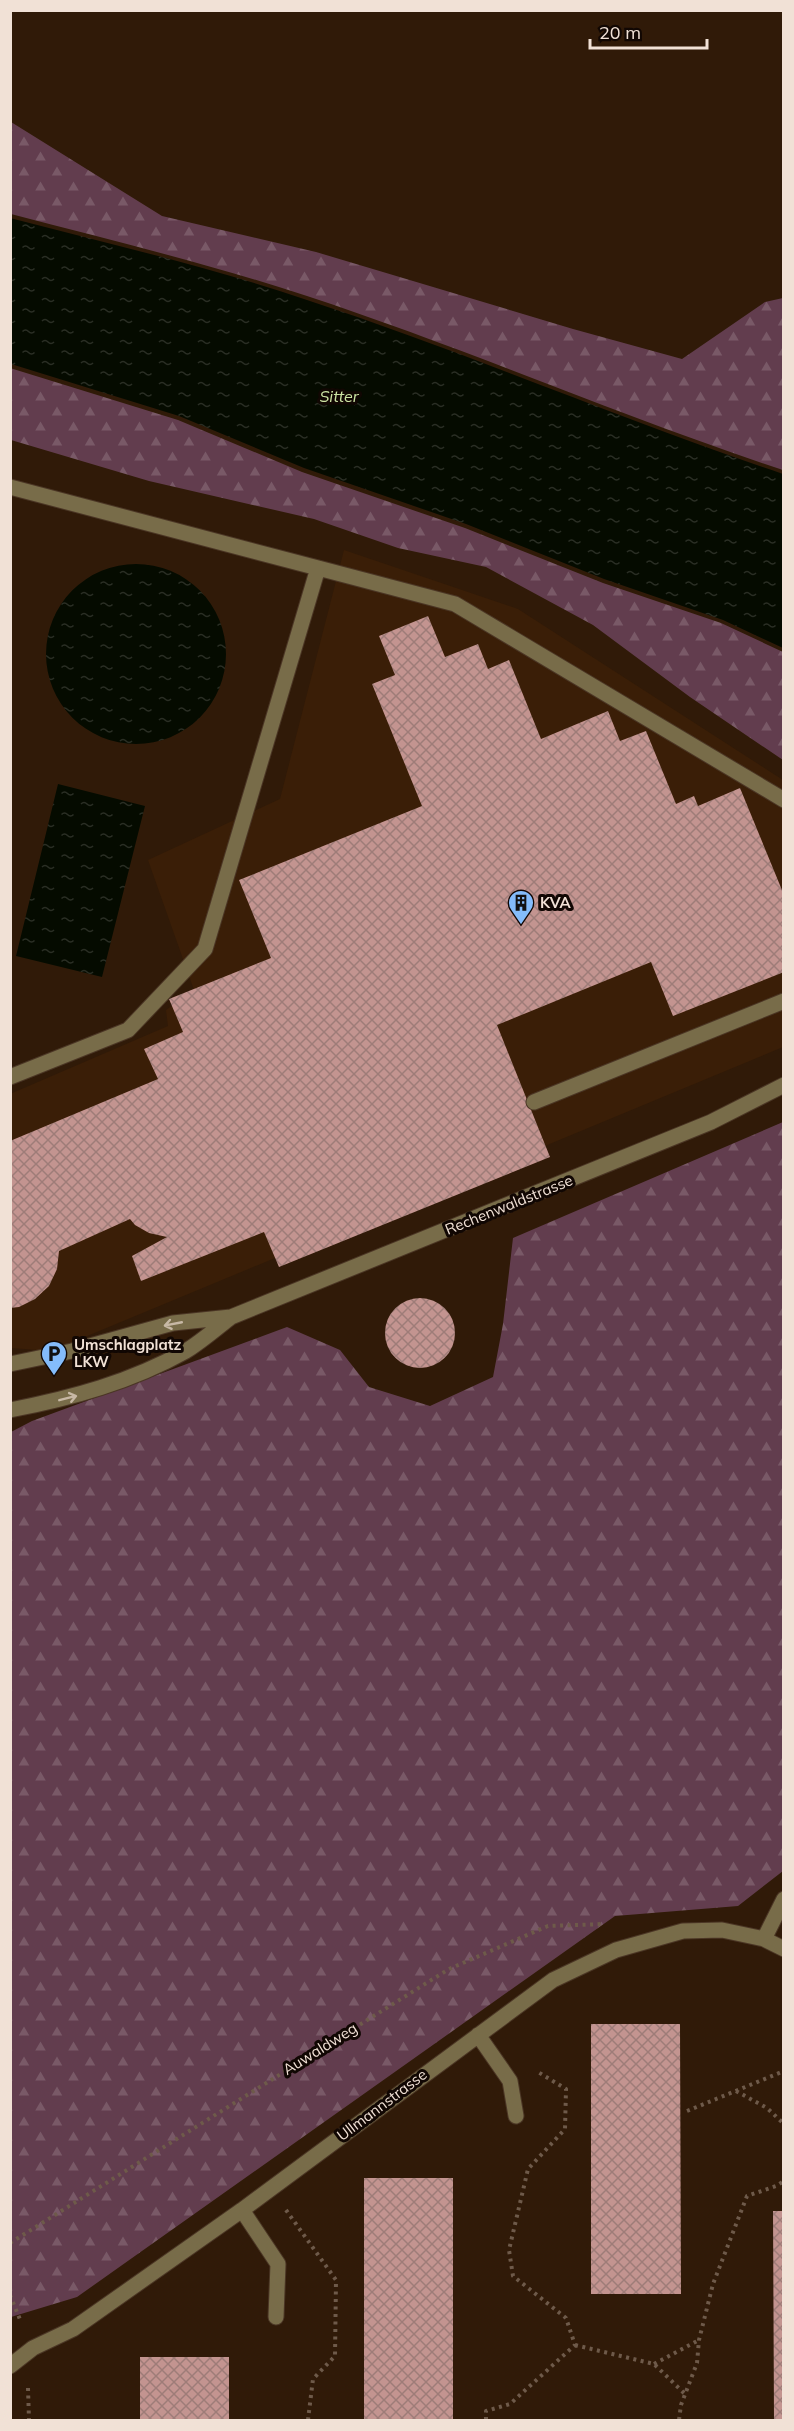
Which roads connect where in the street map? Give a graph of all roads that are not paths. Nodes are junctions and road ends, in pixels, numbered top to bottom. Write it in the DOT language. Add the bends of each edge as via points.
graph roads {
  1 [pos="10,487"];
  2 [pos="318,568"];
  3 [pos="783,800"];
  4 [pos="783,1001"];
  5 [pos="10,1077"];
  6 [pos="783,1085"];
  7 [pos="534,1102"];
  8 [pos="231,1317"];
  9 [pos="10,1364"];
  10 [pos="10,1410"];
  11 [pos="783,1899"];
  12 [pos="764,1939"];
  13 [pos="783,1949"];
  14 [pos="478,2035"];
  15 [pos="516,2116"];
  16 [pos="242,2210"];
  17 [pos="276,2317"];
  18 [pos="10,2366"];
  1 -- 2 [label="street"];
  2 -- 3 [label="street" via="455,604"];
  2 -- 5 [label="street" via="205,949 128,1030"];
  4 -- 7 [label="street"];
  6 -- 8 [label="street, Rechenwaldstrasse" via="711,1122"];
  8 -- 9 [label="street, Rechenwaldstrasse, one-way" via="173,1323"];
  10 -- 8 [label="street, Rechenwaldstrasse, one-way" via="68,1399 128,1380 188,1350"];
  11 -- 12 [label="street"];
  12 -- 13 [label="street, Ullmannstrasse"];
  12 -- 14 [label="street, Ullmannstrasse" via="722,1930 683,1931 637,1942 552,1980"];
  14 -- 15 [label="street" via="510,2082"];
  14 -- 16 [label="street, Ullmannstrasse"];
  16 -- 17 [label="street" via="278,2264"];
  16 -- 18 [label="street, Ullmannstrasse" via="73,2329 33,2348"];
}
